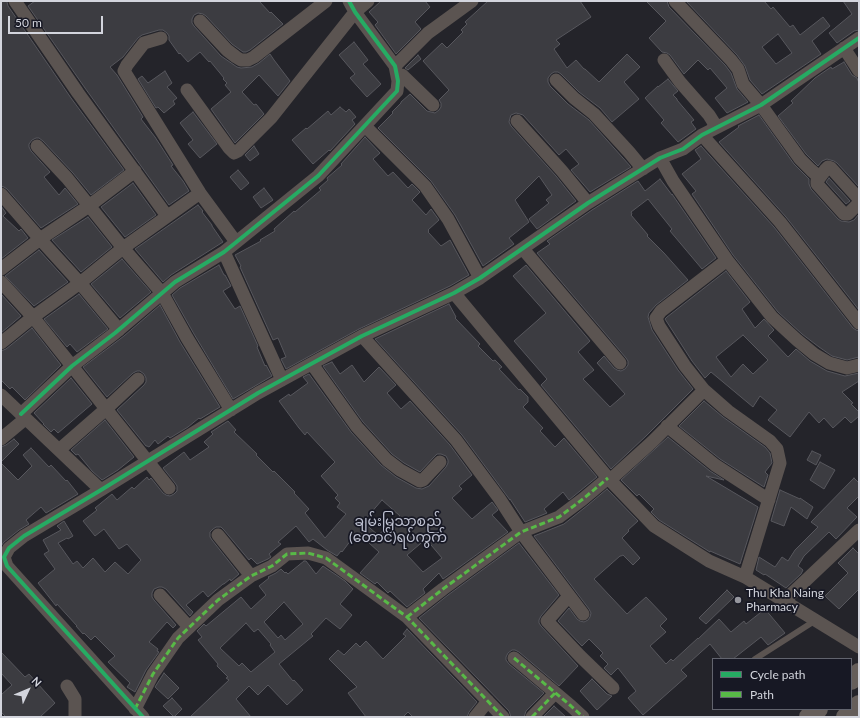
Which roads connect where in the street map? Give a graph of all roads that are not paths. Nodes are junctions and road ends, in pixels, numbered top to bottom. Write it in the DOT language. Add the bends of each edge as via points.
graph roads {
  1 [pos="326,1"];
  2 [pos="368,1"];
  3 [pos="472,1"];
  4 [pos="675,1"];
  5 [pos="20,3"];
  6 [pos="352,6"];
  7 [pos="200,21"];
  8 [pos="161,38"];
  9 [pos="859,38"];
  10 [pos="844,48"];
  11 [pos="664,60"];
  12 [pos="396,70"];
  13 [pos="859,72"];
  14 [pos="556,80"];
  15 [pos="187,90"];
  16 [pos="433,105"];
  17 [pos="761,105"];
  18 [pos="517,121"];
  19 [pos="364,126"];
  20 [pos="708,132"];
  21 [pos="37,146"];
  22 [pos="660,158"];
  23 [pos="643,169"];
  24 [pos="135,171"];
  25 [pos="819,177"];
  26 [pos="200,193"];
  27 [pos="1,194"];
  28 [pos="588,203"];
  29 [pos="858,204"];
  30 [pos="89,206"];
  31 [pos="167,216"];
  32 [pos="40,239"];
  33 [pos="236,242"];
  34 [pos="123,248"];
  35 [pos="523,249"];
  36 [pos="224,252"];
  37 [pos="727,260"];
  38 [pos="1,269"];
  39 [pos="480,278"];
  40 [pos="1,282"];
  41 [pos="80,283"];
  42 [pos="162,293"];
  43 [pos="454,293"];
  44 [pos="33,317"];
  45 [pos="859,323"];
  46 [pos="119,330"];
  47 [pos="362,336"];
  48 [pos="1,343"];
  49 [pos="620,363"];
  50 [pos="312,364"];
  51 [pos="859,365"];
  52 [pos="72,366"];
  53 [pos="138,379"];
  54 [pos="282,380"];
  55 [pos="704,390"];
  56 [pos="1,395"];
  57 [pos="106,409"];
  58 [pos="231,410"];
  59 [pos="23,416"];
  60 [pos="667,426"];
  61 [pos="1,439"];
  62 [pos="59,450"];
  63 [pos="148,461"];
  64 [pos="440,462"];
  65 [pos="609,479"];
  66 [pos="169,488"];
  67 [pos="101,490"];
  68 [pos="769,500"];
  69 [pos="859,530"];
  70 [pos="521,532"];
  71 [pos="218,536"];
  72 [pos="2,557"];
  73 [pos="251,576"];
  74 [pos="745,577"];
  75 [pos="160,595"];
  76 [pos="569,596"];
  77 [pos="784,601"];
  78 [pos="583,614"];
  79 [pos="407,617"];
  80 [pos="816,620"];
  81 [pos="189,627"];
  82 [pos="859,647"];
  83 [pos="514,658"];
  84 [pos="757,658"];
  85 [pos="67,686"];
  86 [pos="613,688"];
  87 [pos="555,693"];
  88 [pos="488,701"];
  89 [pos="859,705"];
  90 [pos="817,710"];
  91 [pos="139,713"];
  92 [pos="75,717"];
  93 [pos="475,717"];
  94 [pos="503,717"];
  95 [pos="532,717"];
  96 [pos="583,717"];
  97 [pos="809,717"];
  98 [pos="846,717"];
  1 -- 7 [label="street" via="248,60 236,58"];
  2 -- 6 [label="street"];
  3 -- 12 [label="street" via="428,33"];
  4 -- 17 [label="street" via="731,60 738,69 743,84"];
  5 -- 24 [label="street" via="78,93"];
  6 -- 12 [label="street"];
  6 -- 15 [label="street" via="271,118 238,151 234,153 229,148"];
  8 -- 26 [label="street" via="144,43 124,72"];
  9 -- 10 [label="street"];
  10 -- 13 [label="street"];
  10 -- 17 [label="street"];
  11 -- 20 [label="street" via="714,123"];
  12 -- 16 [label="street"];
  12 -- 19 [label="street" via="397,91"];
  14 -- 23 [label="street" via="594,114"];
  17 -- 20 [label="street"];
  17 -- 25 [label="street" via="800,159"];
  18 -- 28 [label="street"];
  19 -- 33 [label="street" via="318,176"];
  19 -- 39 [label="street" via="425,186 448,219"];
  20 -- 22 [label="street" via="684,150"];
  20 -- 45 [label="street"];
  21 -- 30 [label="street"];
  22 -- 23 [label="street"];
  22 -- 37 [label="street"];
  23 -- 28 [label="street"];
  24 -- 30 [label="street"];
  24 -- 31 [label="street"];
  25 -- 29 [label="street" via="828,167 831,168"];
  25 -- 29 [label="street" via="816,180 817,184 844,214 848,214"];
  26 -- 31 [label="street"];
  26 -- 33 [label="street"];
  27 -- 32 [label="street"];
  28 -- 35 [label="street"];
  30 -- 32 [label="street"];
  30 -- 34 [label="street"];
  31 -- 34 [label="street"];
  32 -- 38 [label="street"];
  32 -- 41 [label="street"];
  33 -- 36 [label="street"];
  34 -- 41 [label="street"];
  34 -- 42 [label="street"];
  35 -- 39 [label="street"];
  35 -- 49 [label="street"];
  36 -- 42 [label="street" via="175,282"];
  36 -- 54 [label="street"];
  37 -- 51 [label="street" via="772,316 814,354 829,363 847,368"];
  37 -- 55 [label="street" via="661,311 656,318 685,366"];
  39 -- 43 [label="street"];
  40 -- 44 [label="street"];
  41 -- 44 [label="street"];
  41 -- 46 [label="street"];
  42 -- 46 [label="street"];
  42 -- 58 [label="street" via="186,338"];
  43 -- 47 [label="street"];
  43 -- 65 [label="street"];
  44 -- 48 [label="street"];
  44 -- 52 [label="street"];
  46 -- 52 [label="street"];
  47 -- 50 [label="street"];
  47 -- 70 [label="street" via="456,440"];
  50 -- 54 [label="street"];
  50 -- 64 [label="street" via="357,427 387,460 400,470 420,481"];
  52 -- 57 [label="street"];
  52 -- 59 [label="street"];
  53 -- 57 [label="street"];
  54 -- 58 [label="street"];
  55 -- 60 [label="street"];
  55 -- 68 [label="street" via="777,449 780,463"];
  56 -- 59 [label="street"];
  57 -- 62 [label="street"];
  57 -- 63 [label="street"];
  58 -- 63 [label="street"];
  59 -- 61 [label="street"];
  59 -- 62 [label="street"];
  60 -- 65 [label="street"];
  60 -- 68 [label="street" via="715,465"];
  62 -- 67 [label="street"];
  63 -- 66 [label="street"];
  63 -- 67 [label="street"];
  65 -- 70 [label="street" via="559,517"];
  65 -- 74 [label="street" via="654,526 710,560"];
  67 -- 72 [label="street" via="24,536"];
  68 -- 74 [label="street"];
  69 -- 77 [label="street"];
  70 -- 76 [label="street"];
  70 -- 79 [label="street"];
  71 -- 73 [label="street"];
  72 -- 91 [label="street" via="6,566"];
  73 -- 79 [label="street" via="272,566 287,554 308,553 326,558"];
  73 -- 81 [label="street" via="218,600"];
  74 -- 77 [label="street"];
  75 -- 81 [label="street"];
  76 -- 78 [label="street"];
  76 -- 86 [label="street" via="547,621"];
  77 -- 80 [label="street"];
  79 -- 88 [label="street"];
  80 -- 82 [label="street"];
  80 -- 84 [label="lane"];
  81 -- 91 [label="street" via="178,638 154,674"];
  83 -- 87 [label="street"];
  85 -- 92 [label="street" via="76,699"];
  87 -- 95 [label="street"];
  87 -- 96 [label="street"];
  88 -- 93 [label="street"];
  88 -- 94 [label="street"];
  89 -- 98 [label="main road"];
  90 -- 97 [label="main road"];
}
